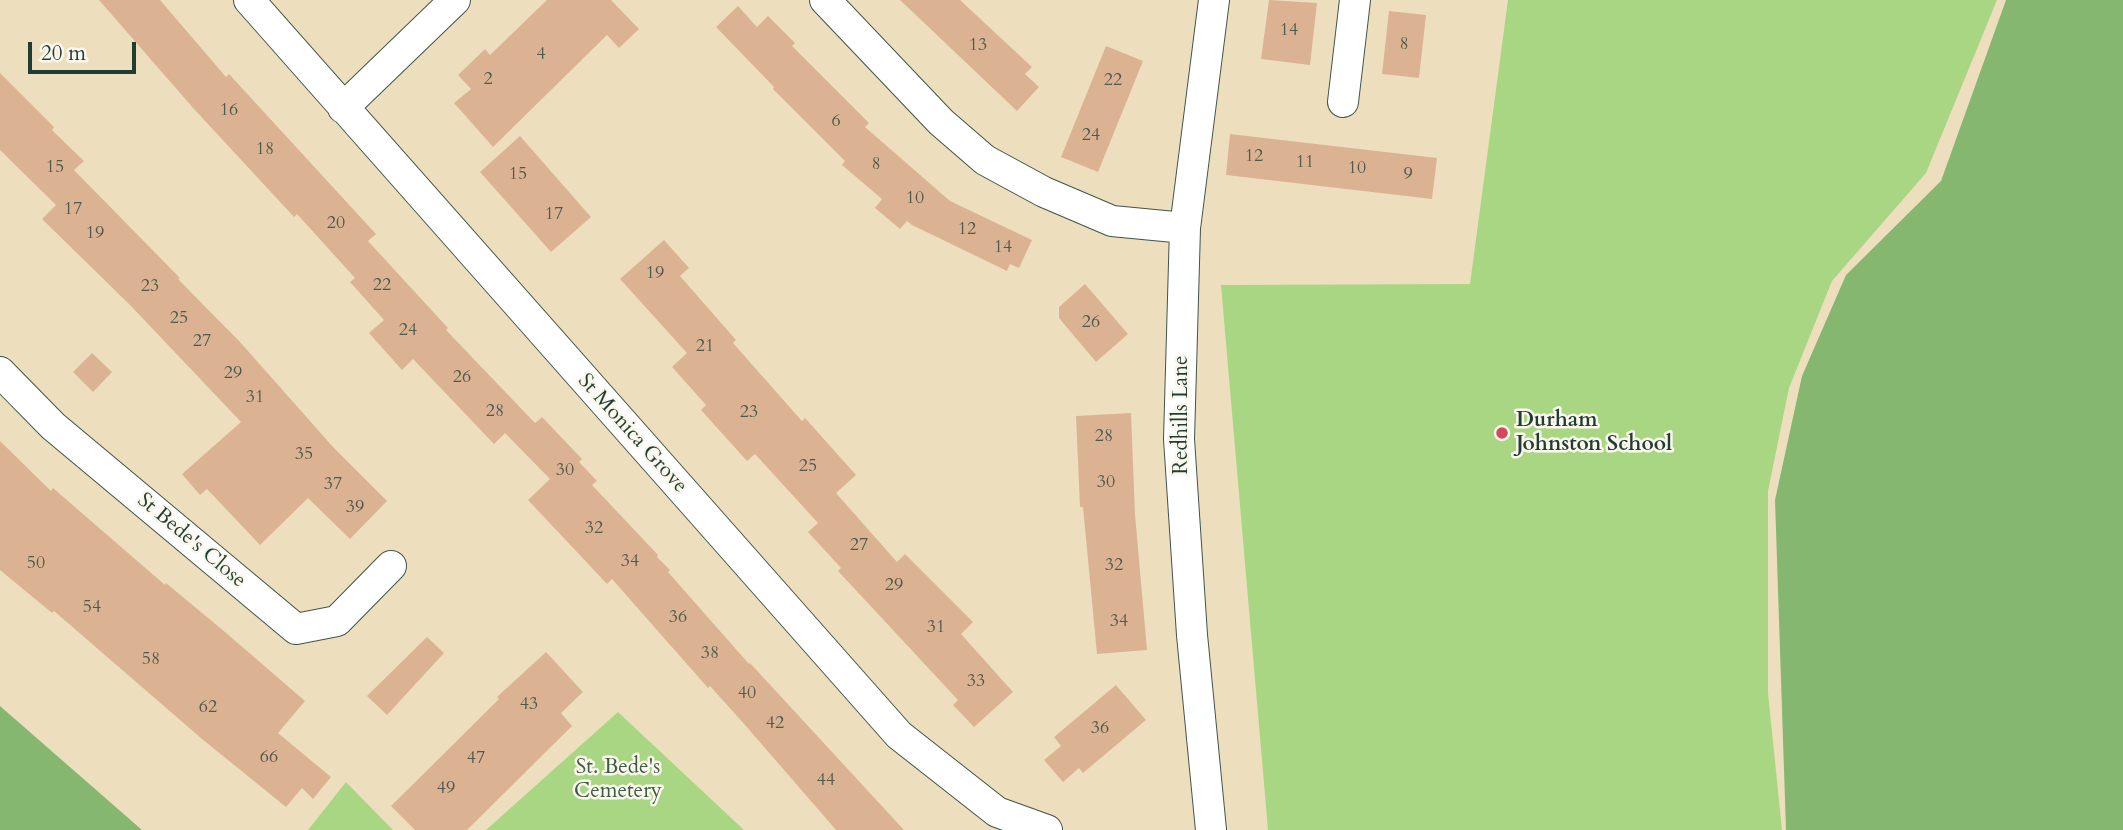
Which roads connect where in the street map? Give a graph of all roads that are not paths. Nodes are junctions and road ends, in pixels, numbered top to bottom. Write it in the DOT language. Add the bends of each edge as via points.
graph roads {
  1 [pos="249,0"];
  2 [pos="455,0"];
  3 [pos="825,0"];
  4 [pos="1214,0"];
  5 [pos="1355,0"];
  6 [pos="1343,102"];
  7 [pos="343,108"];
  8 [pos="1185,228"];
  9 [pos="0,372"];
  10 [pos="391,566"];
  11 [pos="1047,830"];
  12 [pos="1205,830"];
  13 [pos="1211,830"];
  1 -- 7 [label="street, St Monica Grove"];
  2 -- 7 [label="street"];
  3 -- 8 [label="street" via="941,122 985,160 1112,221"];
  4 -- 8 [label="street, Redhills Lane"];
  5 -- 6 [label="street"];
  7 -- 11 [label="street, St Monica Grove" via="899,735 997,812"];
  8 -- 13 [label="street, Redhills Lane" via="1179,439"];
  9 -- 10 [label="street, St Bede's Close" via="53,426 296,629 337,621"];
  12 -- 13 [label="street"];
}
